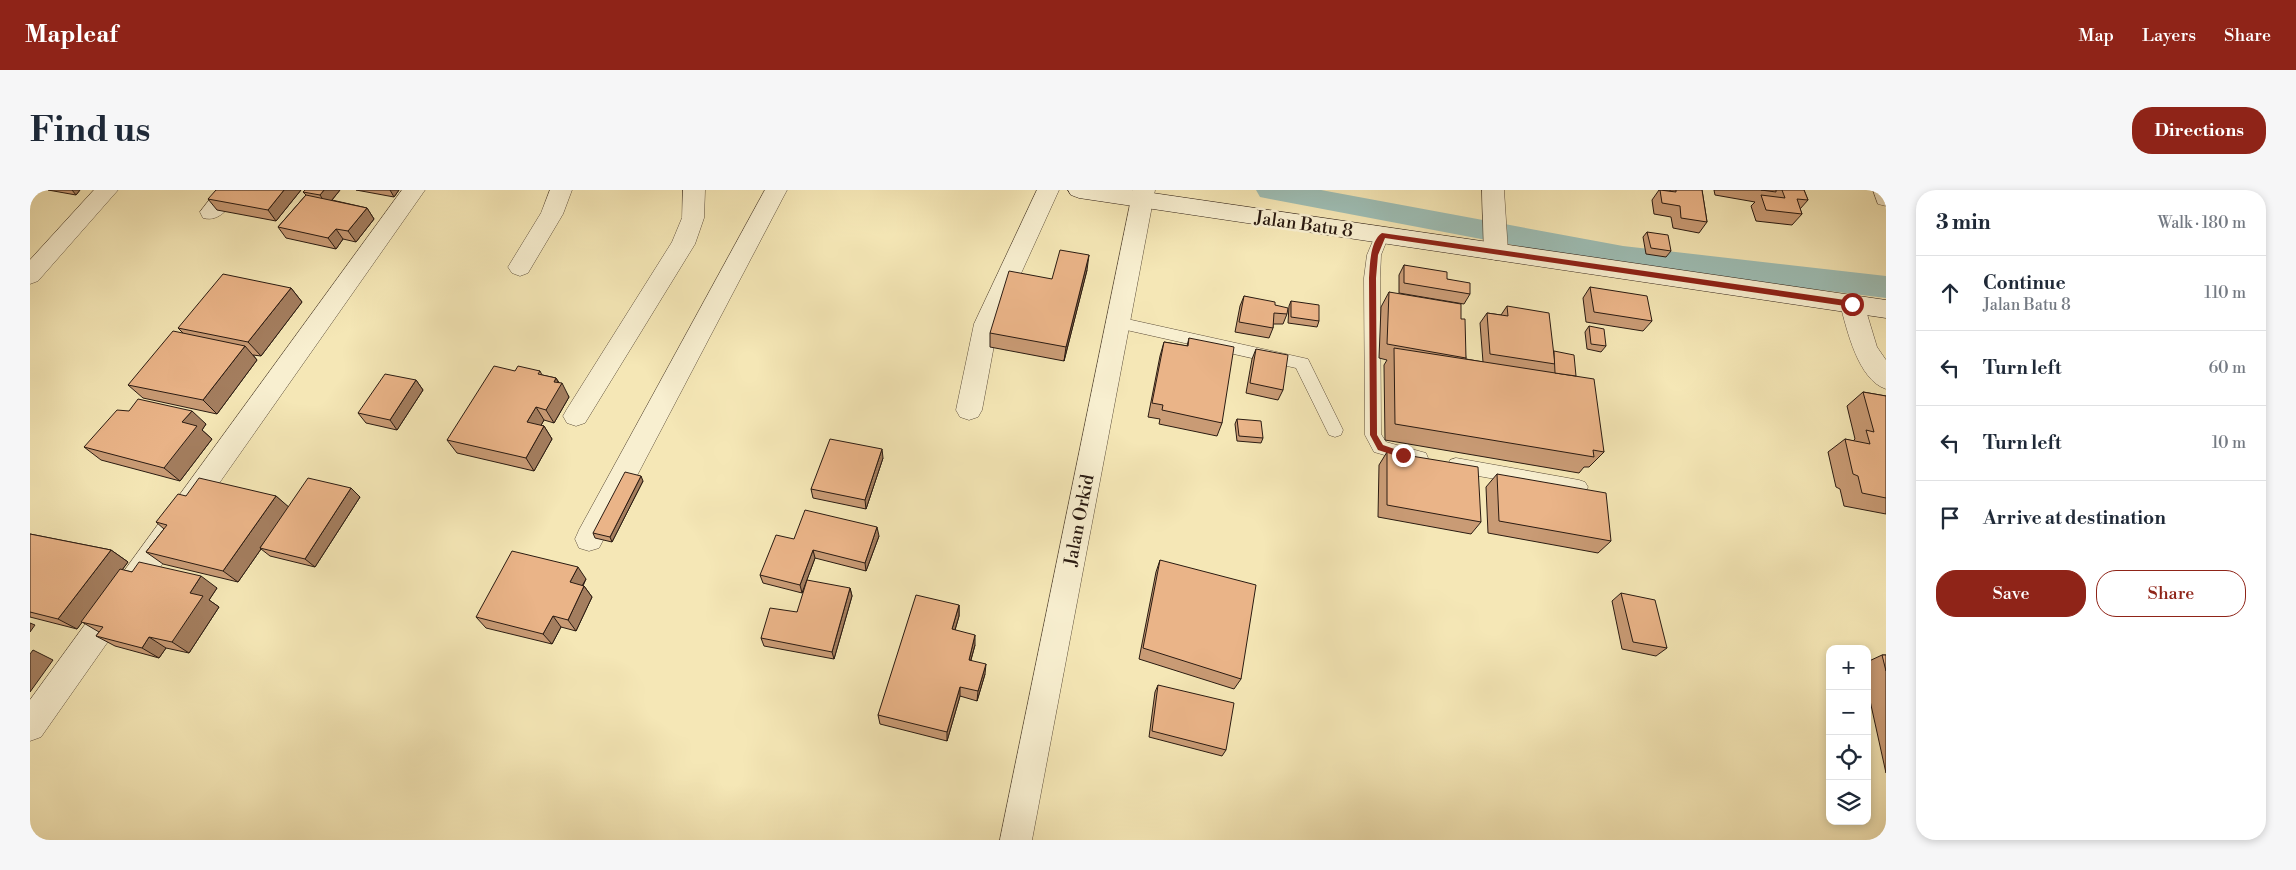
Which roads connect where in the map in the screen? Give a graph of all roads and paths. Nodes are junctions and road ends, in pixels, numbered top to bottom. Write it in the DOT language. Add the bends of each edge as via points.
graph roads {
  1 [pos="107,190"];
  2 [pos="229,190"];
  3 [pos="414,190"];
  4 [pos="562,190"];
  5 [pos="694,190"];
  6 [pos="776,190"];
  7 [pos="1048,190"];
  8 [pos="1079,190"];
  9 [pos="1884,190"];
  10 [pos="1143,195"];
  11 [pos="1886,198"];
  12 [pos="1493,200"];
  13 [pos="211,212"];
  14 [pos="1382,235"];
  15 [pos="1495,244"];
  16 [pos="520,267"];
  17 [pos="30,275"];
  18 [pos="1852,304"];
  19 [pos="1886,309"];
  20 [pos="1118,323"];
  21 [pos="1886,379"];
  22 [pos="969,410"];
  23 [pos="576,416"];
  24 [pos="1335,430"];
  25 [pos="1579,487"];
  26 [pos="589,539"];
  27 [pos="30,726"];
  28 [pos="1016,840"];
  1 -- 17 [label="street"];
  2 -- 13 [label="street"];
  3 -- 27 [label="street"];
  4 -- 16 [label="street" via="552,214"];
  5 -- 23 [label="street" via="696,208 693,224 683,244"];
  6 -- 26 [label="street"];
  7 -- 22 [label="street" via="986,324"];
  8 -- 10 [label="street, Jalan Batu 8"];
  9 -- 11 [label="street"];
  10 -- 14 [label="street, Jalan Batu 8"];
  10 -- 20 [label="street, Jalan Orkid"];
  12 -- 15 [label="street"];
  14 -- 15 [label="street, Jalan Batu 8"];
  14 -- 25 [label="lane" via="1374,255 1372,278 1374,435 1380,447 1403,455"];
  15 -- 18 [label="street, Jalan Batu 8"];
  18 -- 19 [label="street, Jalan Batu 8"];
  18 -- 21 [label="street" via="1865,350"];
  20 -- 24 [label="lane" via="1302,363"];
  20 -- 28 [label="street, Jalan Orkid"];
}
